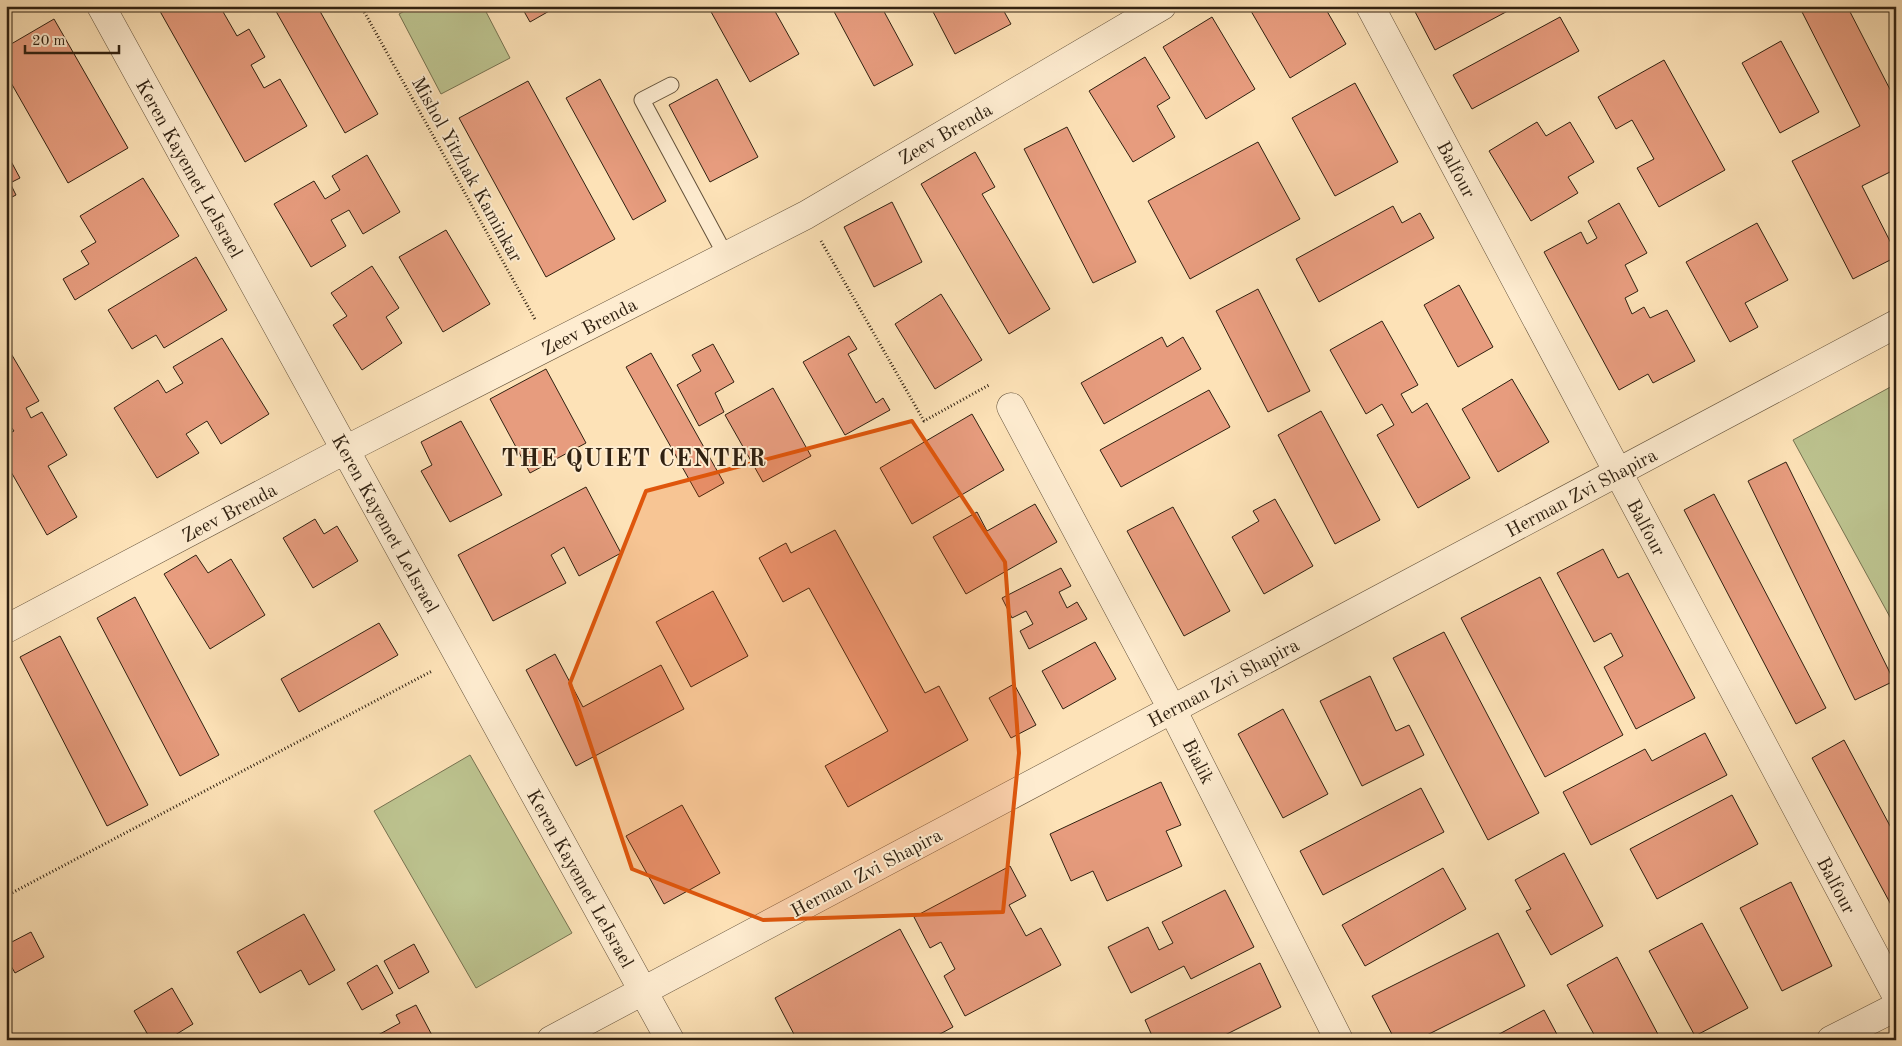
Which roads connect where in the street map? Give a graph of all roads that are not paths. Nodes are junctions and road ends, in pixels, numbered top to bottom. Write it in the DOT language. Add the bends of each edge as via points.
graph roads {
  1 [pos="101,6"];
  2 [pos="1162,6"];
  3 [pos="1370,6"];
  4 [pos="671,85"];
  5 [pos="726,256"];
  6 [pos="1896,324"];
  7 [pos="1011,407"];
  8 [pos="345,450"];
  9 [pos="1618,472"];
  10 [pos="6,629"];
  11 [pos="1172,709"];
  12 [pos="643,991"];
  13 [pos="1896,995"];
  14 [pos="1896,1006"];
  15 [pos="551,1040"];
  16 [pos="670,1040"];
  17 [pos="1339,1040"];
  18 [pos="1831,1040"];
  1 -- 8 [label="street, Keren Kayemet LeIsrael"];
  2 -- 5 [label="street, Zeev Brenda" via="806,215"];
  3 -- 9 [label="street, Balfour"];
  4 -- 5 [label="lane" via="642,100"];
  5 -- 8 [label="street, Zeev Brenda"];
  6 -- 9 [label="street, Herman Zvi Shapira"];
  7 -- 11 [label="street, Bialik"];
  8 -- 10 [label="street, Zeev Brenda"];
  8 -- 12 [label="street, Keren Kayemet LeIsrael"];
  9 -- 11 [label="street, Herman Zvi Shapira"];
  9 -- 13 [label="street, Balfour"];
  11 -- 12 [label="street, Herman Zvi Shapira"];
  11 -- 17 [label="street, Bialik"];
  12 -- 15 [label="street, Herman Zvi Shapira"];
  12 -- 16 [label="street, Keren Kayemet LeIsrael"];
  14 -- 18 [label="street"];
}
